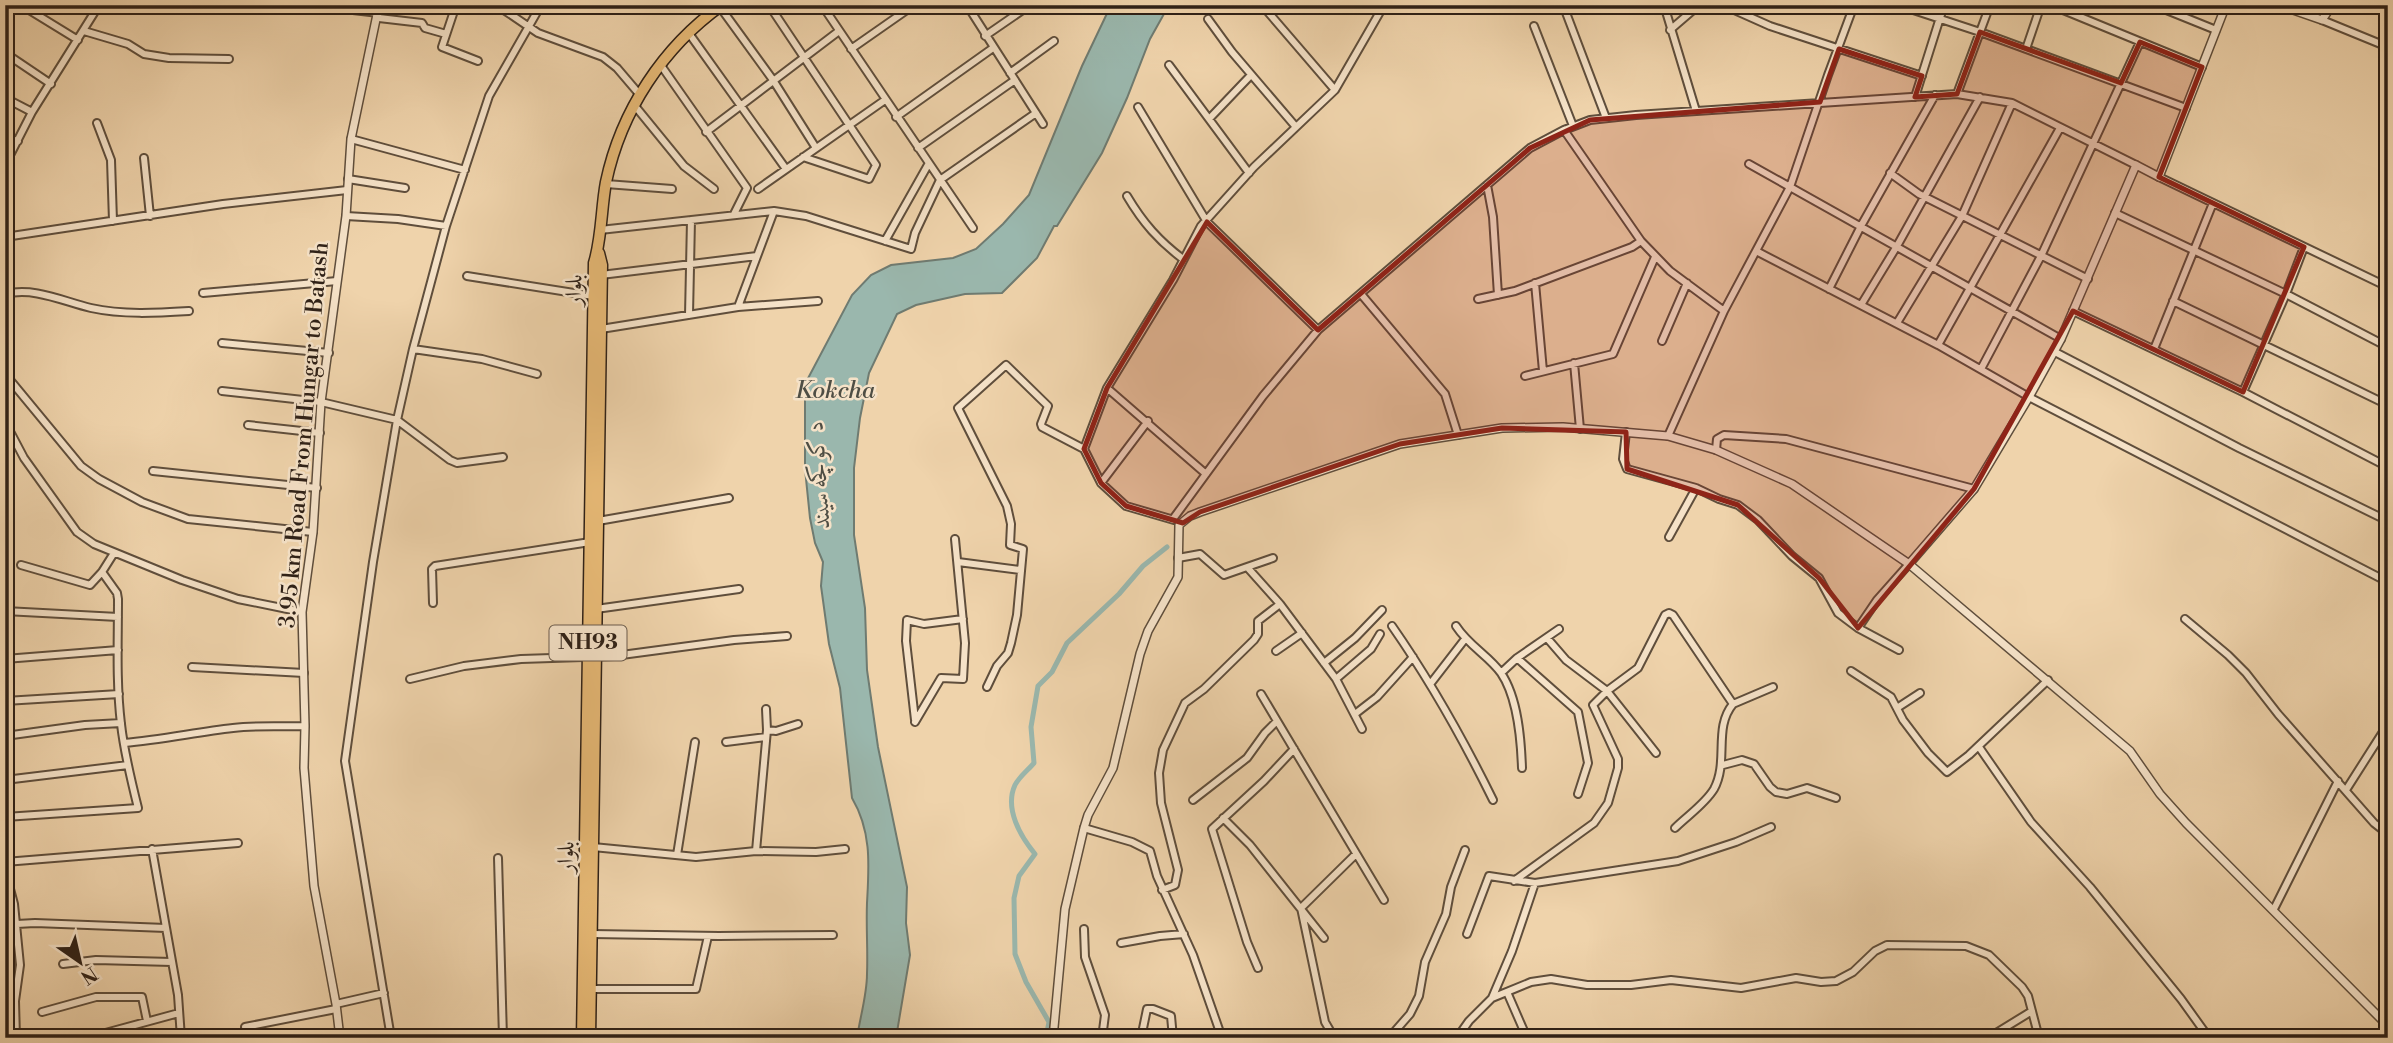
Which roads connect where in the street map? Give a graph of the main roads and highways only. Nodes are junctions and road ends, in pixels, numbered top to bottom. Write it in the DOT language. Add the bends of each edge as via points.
graph roads {
  1 [pos="721,6"];
  2 [pos="598,249"];
  3 [pos="596,347"];
  4 [pos="592,657"];
  5 [pos="591,790"];
  6 [pos="582,1038"];
  7 [pos="590,1038"];
  1 -- 2 [label="main road, NH93" via="688,33 640,95 616,146"];
  2 -- 3 [label="main road, بلوار / NH93" via="593,296"];
  2 -- 3 [label="main road, بلوار / NH93" via="601,329"];
  3 -- 4 [label="main road, بلوار / NH93"];
  3 -- 4 [label="main road, بلوار / NH93" via="598,521"];
  4 -- 5 [label="main road, بلوار / NH93"];
  5 -- 6 [label="main road, بلوار / NH93"];
  5 -- 7 [label="main road, بلوار / NH93"];
}
